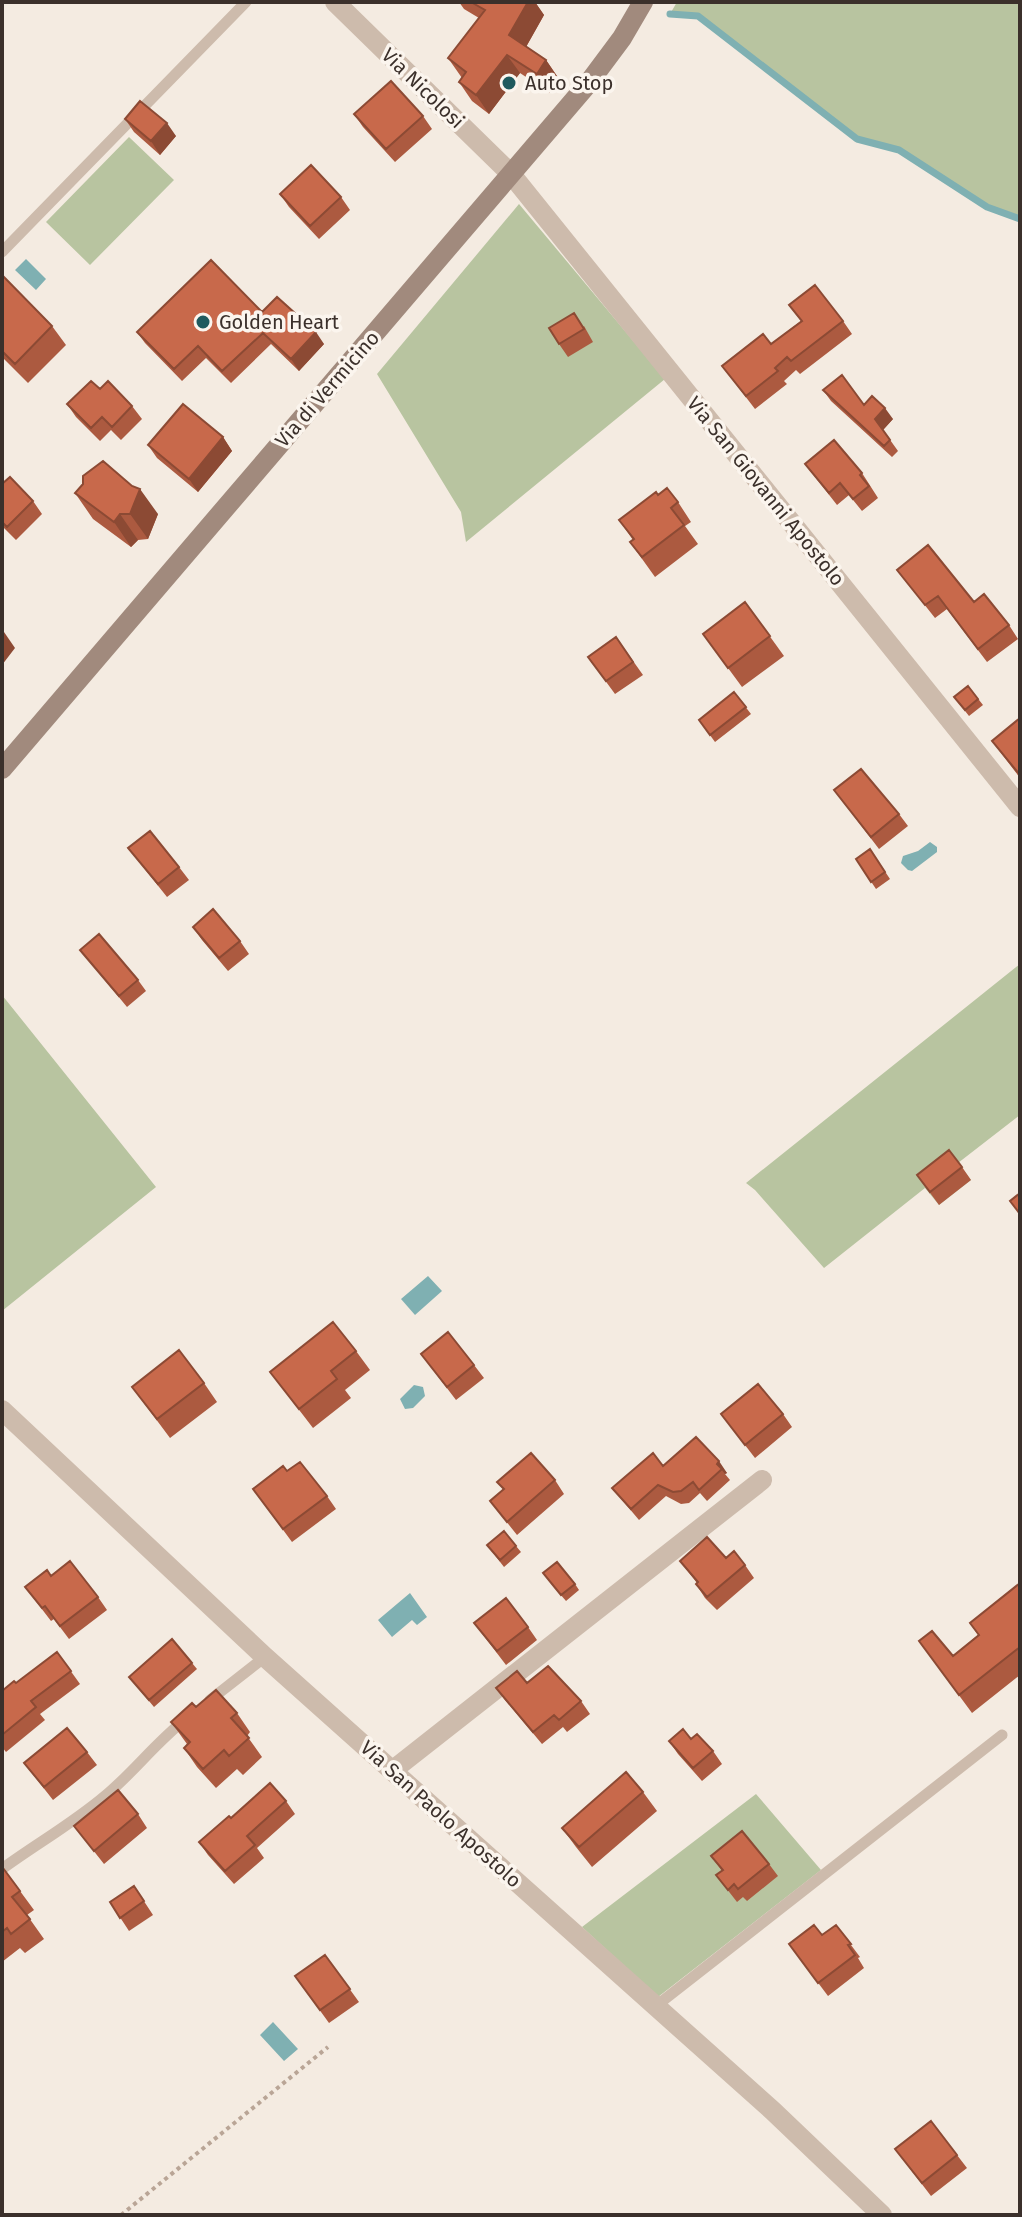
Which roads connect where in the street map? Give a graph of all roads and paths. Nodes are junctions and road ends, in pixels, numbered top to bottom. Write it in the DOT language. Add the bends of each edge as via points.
graph roads {
  1 [pos="246,2"];
  2 [pos="335,2"];
  3 [pos="643,2"];
  4 [pos="511,174"];
  5 [pos="2,252"];
  6 [pos="2,769"];
  7 [pos="1020,807"];
  8 [pos="2,1410"];
  9 [pos="762,1480"];
  10 [pos="265,1657"];
  11 [pos="1002,1735"];
  12 [pos="393,1770"];
  13 [pos="2,1869"];
  14 [pos="656,2006"];
  15 [pos="328,2047"];
  16 [pos="121,2215"];
  17 [pos="882,2215"];
  1 -- 5 [label="lane"];
  2 -- 4 [label="street, Via Nicolosi"];
  3 -- 4 [label="main road, Via di Vermicino" via="599,71"];
  4 -- 6 [label="main road, Via di Vermicino"];
  4 -- 7 [label="street, Via San Giovanni Apostolo"];
  8 -- 10 [label="street, Via San Paolo Apostolo"];
  9 -- 12 [label="street"];
  10 -- 12 [label="street, Via San Paolo Apostolo"];
  10 -- 13 [label="lane" via="162,1738 74,1822"];
  11 -- 14 [label="lane"];
  12 -- 14 [label="street, Via San Paolo Apostolo"];
  14 -- 17 [label="street, Via San Paolo Apostolo"];
  15 -- 16 [label="path"];
}
